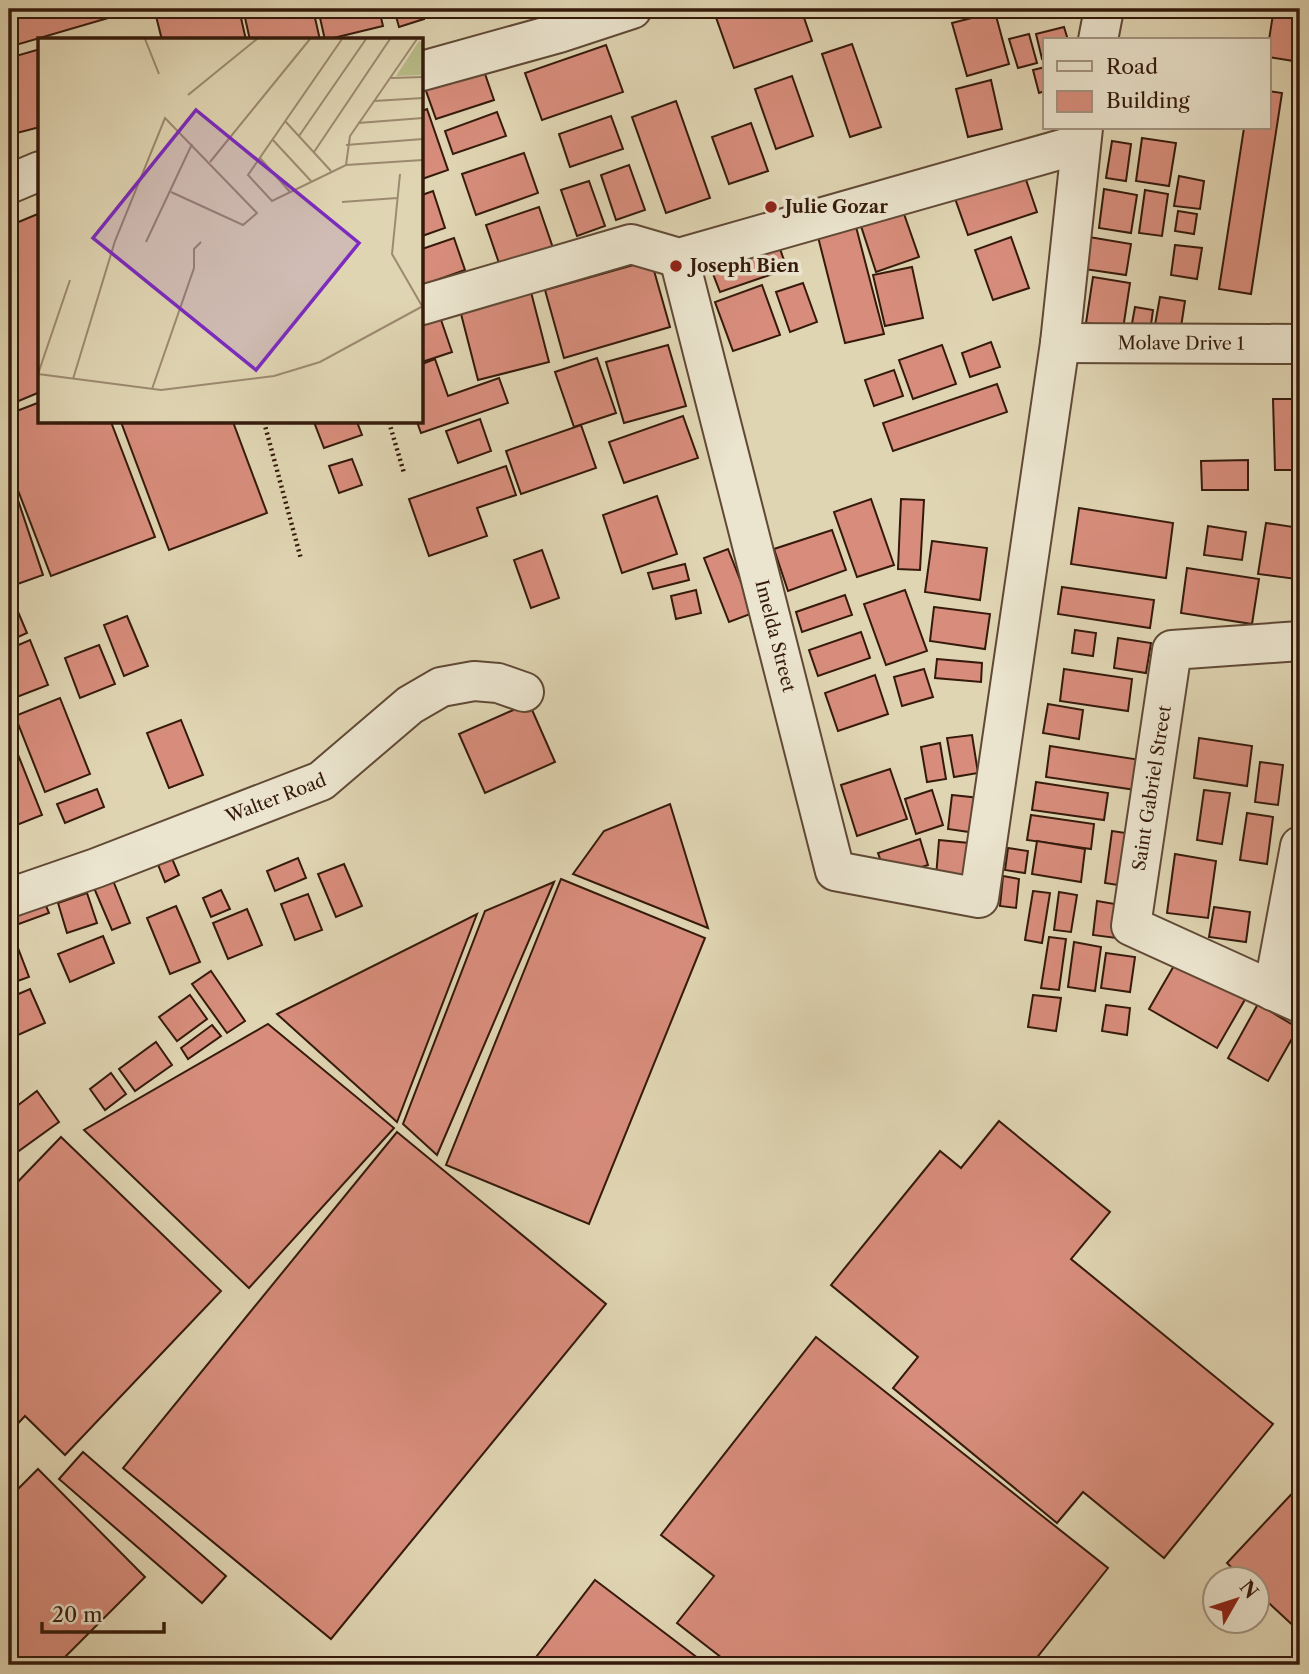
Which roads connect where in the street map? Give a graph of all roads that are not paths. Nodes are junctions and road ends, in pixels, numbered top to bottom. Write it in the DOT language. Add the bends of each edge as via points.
graph roads {
  1 [pos="632,9"];
  2 [pos="1104,9"];
  3 [pos="1098,38"];
  4 [pos="424,70"];
  5 [pos="1082,136"];
  6 [pos="38,172"];
  7 [pos="9,184"];
  8 [pos="678,258"];
  9 [pos="424,304"];
  10 [pos="1060,342"];
  11 [pos="1300,344"];
  12 [pos="1300,641"];
  13 [pos="524,692"];
  14 [pos="1300,846"];
  15 [pos="9,898"];
  16 [pos="1287,997"];
  1 -- 4 [label="street"];
  2 -- 3 [label="street"];
  5 -- 8 [label="street"];
  5 -- 10 [label="street"];
  6 -- 7 [label="street"];
  8 -- 9 [label="street" via="631,244"];
  8 -- 10 [label="street, Imelda Street" via="835,871 979,898"];
  10 -- 11 [label="street, Molave Drive 1"];
  12 -- 16 [label="street, Saint Gabriel Street" via="1172,650 1131,926"];
  13 -- 15 [label="street, Walter Road" via="474,681 440,687 410,705 321,781"];
  14 -- 16 [label="street"];
}
